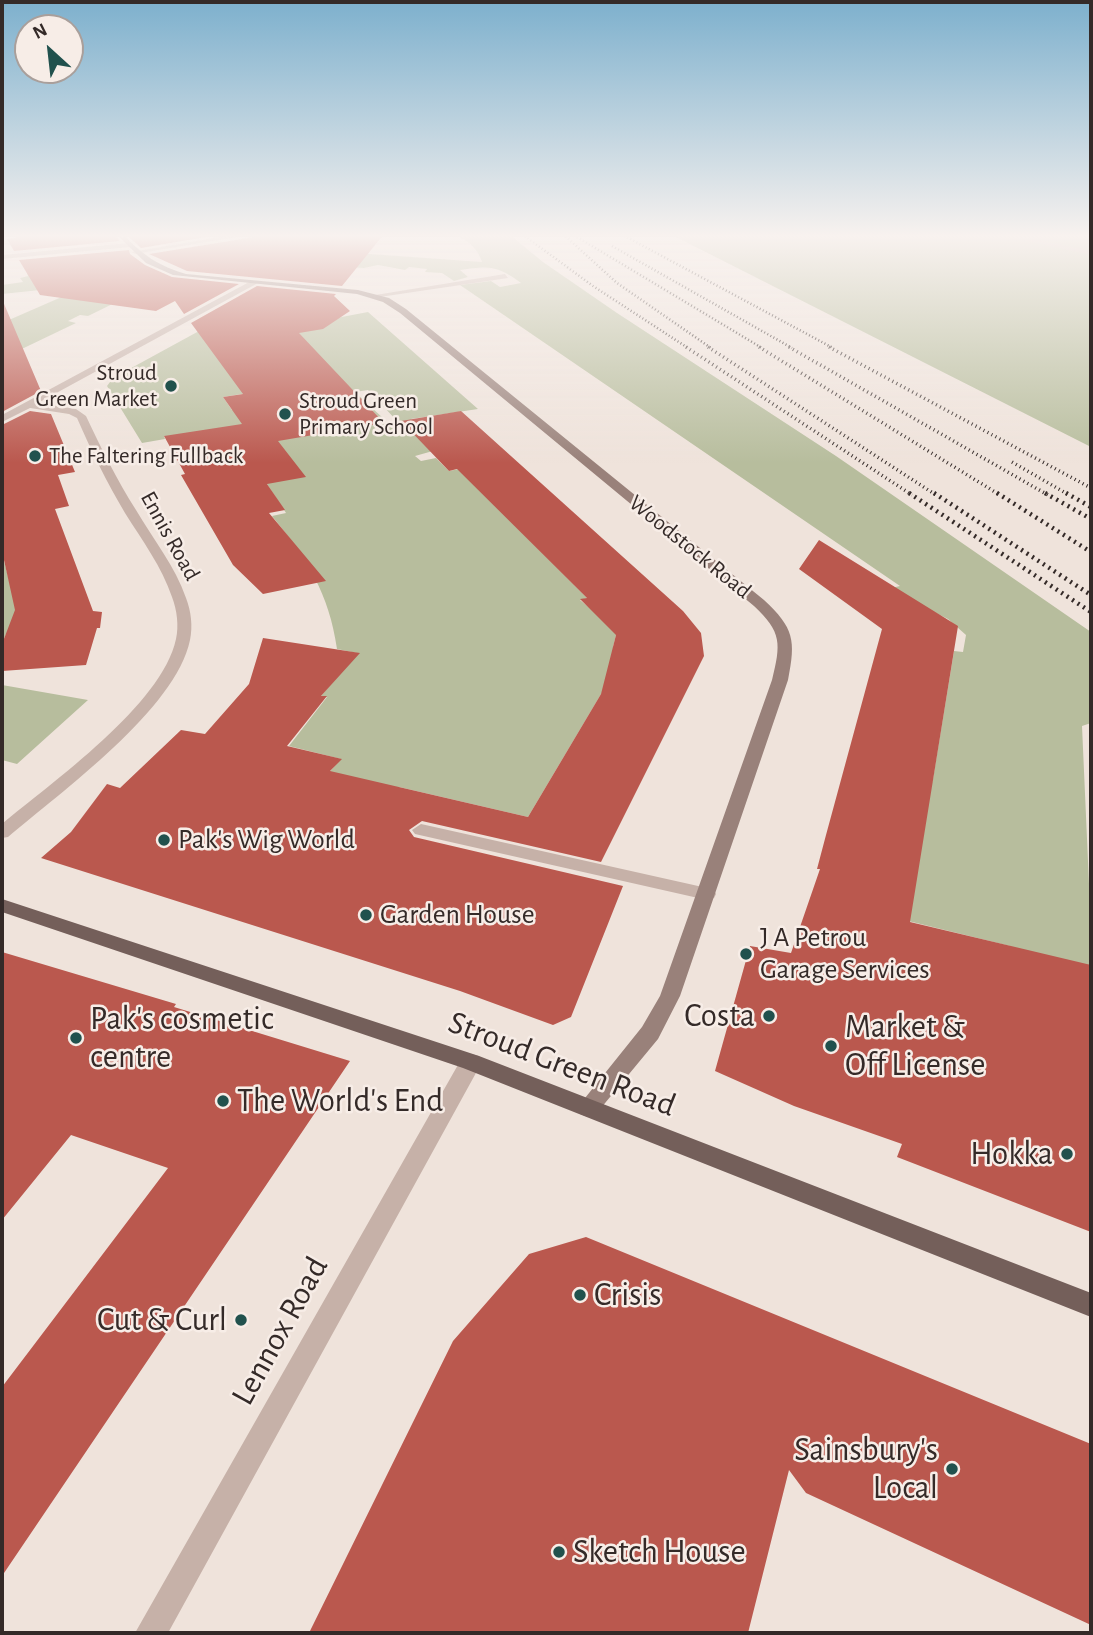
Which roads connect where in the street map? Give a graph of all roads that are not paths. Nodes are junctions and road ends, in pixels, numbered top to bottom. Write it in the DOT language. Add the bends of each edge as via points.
graph roads {
  1 [pos="203,310"];
  2 [pos="402,310"];
  3 [pos="28,405"];
  4 [pos="2,419"];
  5 [pos="421,830"];
  6 [pos="2,834"];
  7 [pos="707,894"];
  8 [pos="2,905"];
  9 [pos="471,1062"];
  10 [pos="588,1108"];
  11 [pos="1091,1305"];
  12 [pos="150,1633"];
  1 -- 3 [label="street"];
  2 -- 7 [label="main road, Woodstock Road" via="759,603 786,633 779,680"];
  3 -- 4 [label="street"];
  3 -- 6 [label="street, Ennis Road" via="81,416 116,487 161,559 184,617 182,645 168,674 137,715"];
  5 -- 7 [label="street"];
  7 -- 10 [label="main road, Woodstock Road" via="670,996 650,1033"];
  8 -- 9 [label="main road, Stroud Green Road"];
  9 -- 10 [label="main road, Stroud Green Road"];
  9 -- 12 [label="street, Lennox Road"];
  10 -- 11 [label="main road, Stroud Green Road"];
}
